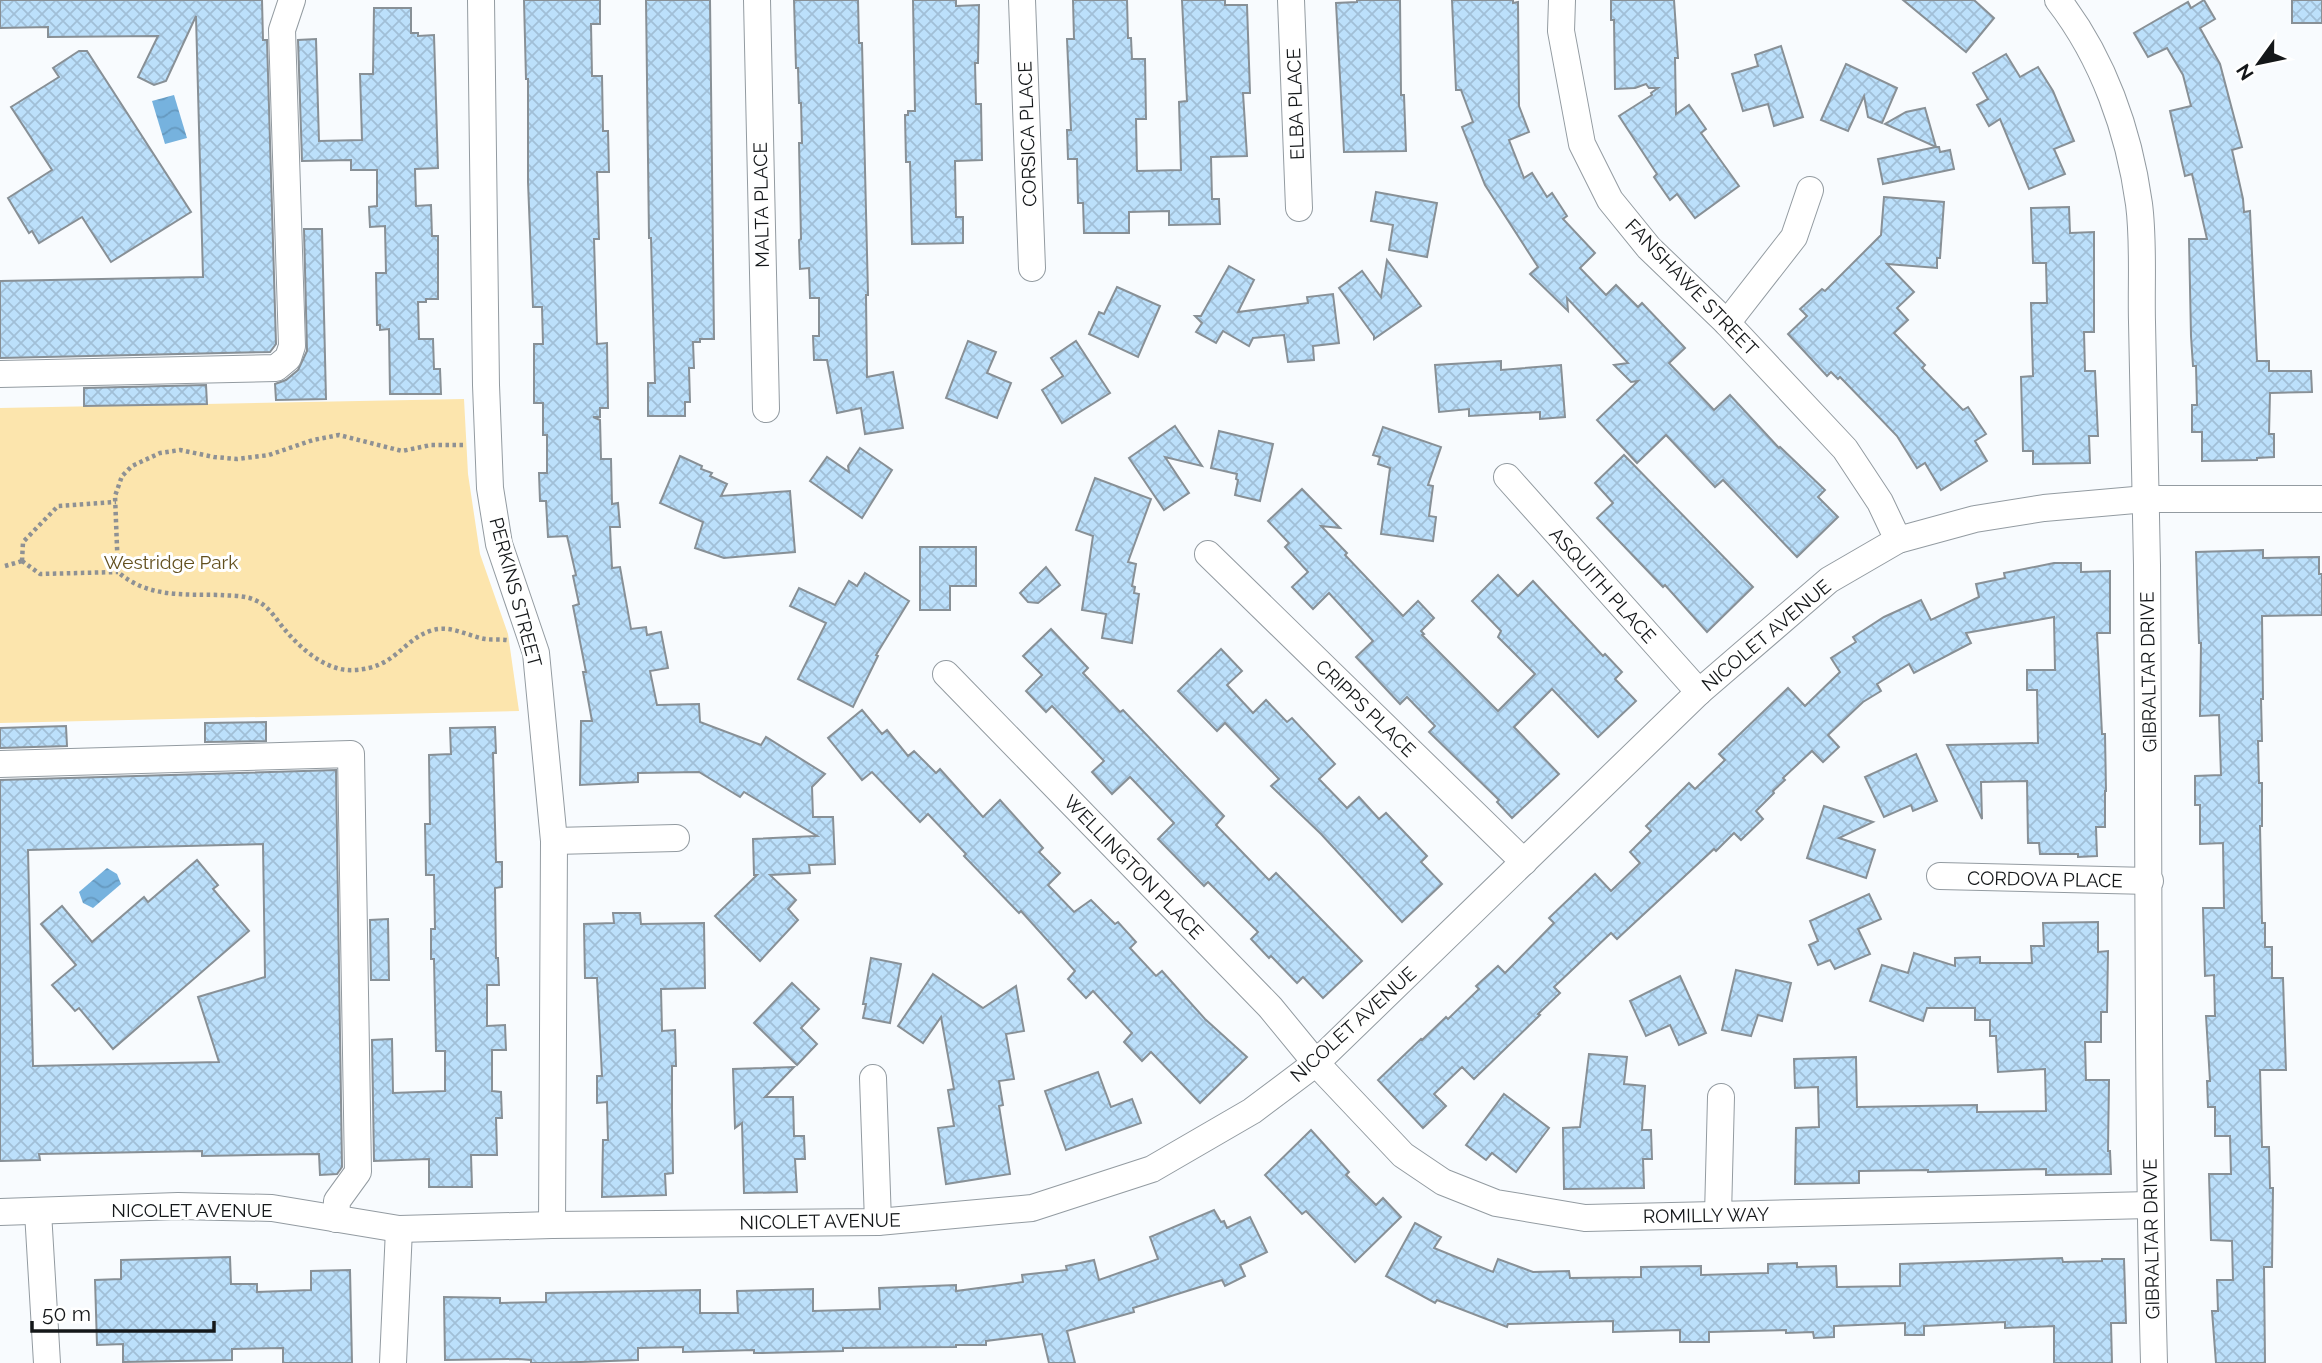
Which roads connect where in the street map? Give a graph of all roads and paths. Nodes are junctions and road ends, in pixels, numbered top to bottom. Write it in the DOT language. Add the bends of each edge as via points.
graph roads {
  1 [pos="292,0"];
  2 [pos="481,0"];
  3 [pos="757,0"];
  4 [pos="1022,0"];
  5 [pos="1291,0"];
  6 [pos="1562,0"];
  7 [pos="2057,0"];
  8 [pos="1810,190"];
  9 [pos="1299,208"];
  10 [pos="1032,268"];
  11 [pos="1727,323"];
  12 [pos="0,374"];
  13 [pos="766,409"];
  14 [pos="489,445"];
  15 [pos="1507,477"];
  16 [pos="2146,499"];
  17 [pos="2322,499"];
  18 [pos="116,502"];
  19 [pos="1898,540"];
  20 [pos="1208,554"];
  21 [pos="22,561"];
  22 [pos="5,566"];
  23 [pos="118,572"];
  24 [pos="532,640"];
  25 [pos="946,674"];
  26 [pos="1699,692"];
  27 [pos="0,764"];
  28 [pos="676,838"];
  29 [pos="554,841"];
  30 [pos="1524,862"];
  31 [pos="1940,876"];
  32 [pos="2150,881"];
  33 [pos="1316,1063"];
  34 [pos="873,1078"];
  35 [pos="1721,1097"];
  36 [pos="2150,1205"];
  37 [pos="0,1212"];
  38 [pos="38,1212"];
  39 [pos="1718,1215"];
  40 [pos="336,1219"];
  41 [pos="878,1222"];
  42 [pos="552,1225"];
  43 [pos="399,1229"];
  44 [pos="47,1363"];
  45 [pos="393,1363"];
  46 [pos="2154,1363"];
  1 -- 12 [label="street" via="282,30 292,346 288,358 276,368"];
  2 -- 14 [label="street, PERKINS STREET"];
  3 -- 13 [label="street, MALTA PLACE"];
  4 -- 10 [label="street, CORSICA PLACE"];
  5 -- 9 [label="street, ELBA PLACE"];
  6 -- 11 [label="street, FANSHAWE STREET" via="1561,31 1582,144 1610,200 1649,248"];
  7 -- 16 [label="street, GIBRALTAR DRIVE" via="2078,26 2101,71 2122,124 2139,205"];
  8 -- 11 [label="street" via="1794,237"];
  11 -- 19 [label="street, FANSHAWE STREET" via="1845,449 1880,502"];
  14 -- 18 [label="path" via="431,445 402,452 339,435 237,459 180,450 160,453 122,476"];
  14 -- 24 [label="street, PERKINS STREET" via="499,544"];
  15 -- 26 [label="street, ASQUITH PLACE"];
  16 -- 17 [label="street, NICOLET AVENUE"];
  16 -- 19 [label="street, NICOLET AVENUE" via="1976,519"];
  16 -- 32 [label="street, GIBRALTAR DRIVE"];
  18 -- 21 [label="path" via="58,506 23,542"];
  18 -- 23 [label="path"];
  19 -- 26 [label="street, NICOLET AVENUE" via="1829,580"];
  20 -- 30 [label="street, CRIPPS PLACE"];
  21 -- 22 [label="path"];
  21 -- 23 [label="path" via="40,574"];
  23 -- 24 [label="path" via="157,592 257,601 303,649 351,671 391,660 421,636 439,629 485,639"];
  24 -- 29 [label="street, PERKINS STREET"];
  25 -- 33 [label="street, WELLINGTON PLACE" via="1270,1007"];
  26 -- 30 [label="street, NICOLET AVENUE"];
  27 -- 40 [label="street" via="351,754 358,1172 337,1201"];
  28 -- 29 [label="street"];
  29 -- 42 [label="street, PERKINS STREET"];
  30 -- 33 [label="street, NICOLET AVENUE"];
  31 -- 32 [label="street, CORDOVA PLACE"];
  32 -- 36 [label="street, GIBRALTAR DRIVE"];
  33 -- 39 [label="street, ROMILLY WAY" via="1403,1155 1443,1182 1496,1203 1585,1218"];
  33 -- 41 [label="street, NICOLET AVENUE" via="1252,1111 1152,1169 1032,1208"];
  34 -- 41 [label="street"];
  35 -- 39 [label="street"];
  36 -- 39 [label="street, ROMILLY WAY"];
  36 -- 46 [label="street, GIBRALTAR DRIVE"];
  37 -- 38 [label="street, NICOLET AVENUE"];
  38 -- 40 [label="street, NICOLET AVENUE" via="178,1206 272,1209"];
  38 -- 44 [label="street"];
  40 -- 43 [label="street, NICOLET AVENUE"];
  41 -- 42 [label="street, NICOLET AVENUE"];
  42 -- 43 [label="street, NICOLET AVENUE"];
  43 -- 45 [label="street"];
}
